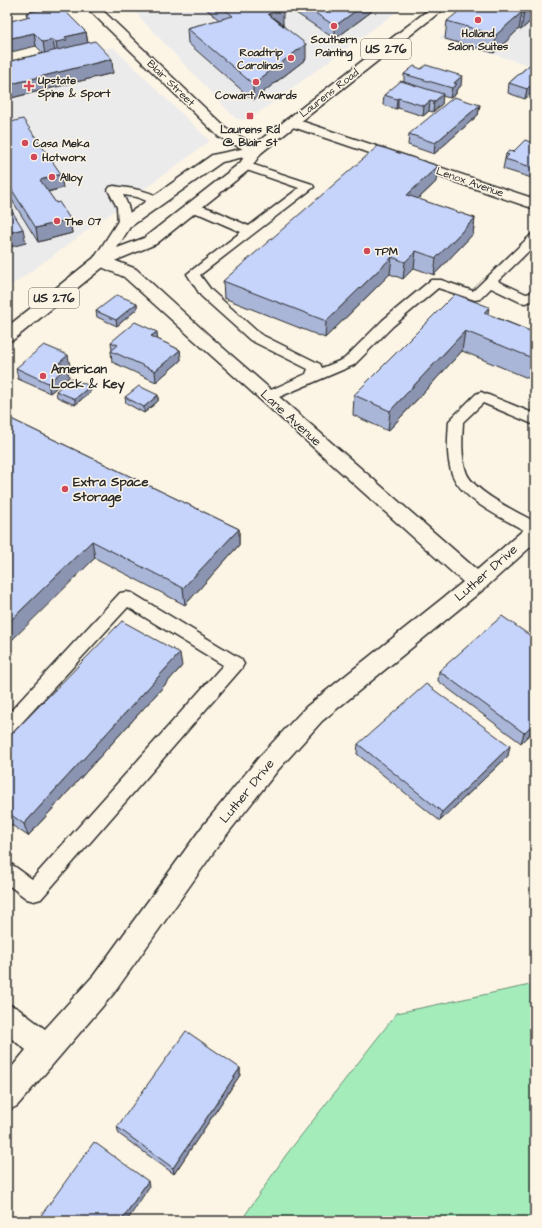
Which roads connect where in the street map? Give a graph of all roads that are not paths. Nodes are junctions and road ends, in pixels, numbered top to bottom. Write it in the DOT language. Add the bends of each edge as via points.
graph roads {
  1 [pos="92,7"];
  2 [pos="440,7"];
  3 [pos="292,122"];
  4 [pos="256,150"];
  5 [pos="245,166"];
  6 [pos="156,201"];
  7 [pos="535,204"];
  8 [pos="192,208"];
  9 [pos="124,224"];
  10 [pos="250,231"];
  11 [pos="535,238"];
  12 [pos="101,260"];
  13 [pos="488,282"];
  14 [pos="535,296"];
  15 [pos="7,336"];
  16 [pos="313,377"];
  17 [pos="267,397"];
  18 [pos="535,420"];
  19 [pos="535,530"];
  20 [pos="476,582"];
  21 [pos="7,728"];
  22 [pos="7,872"];
  23 [pos="7,1018"];
  24 [pos="47,1048"];
  25 [pos="7,1096"];
  1 -- 4 [label="street, Blair Street" via="224,134"];
  2 -- 3 [label="street, Laurens Road / US 276"];
  3 -- 4 [label="street, Laurens Road / US 276"];
  3 -- 7 [label="street, Lenox Avenue"];
  4 -- 5 [label="street, Laurens Road / US 276"];
  4 -- 6 [label="street, Laurens Road / US 276" via="217,158"];
  5 -- 8 [label="street, Laurens Road / US 276"];
  5 -- 10 [label="lane" via="308,187"];
  6 -- 9 [label="street, Laurens Road / US 276"];
  6 -- 9 [label="lane" via="140,194 114,190 123,207"];
  8 -- 10 [label="lane"];
  8 -- 12 [label="street, Laurens Road / US 276" via="150,241"];
  9 -- 12 [label="street, Laurens Road / US 276"];
  10 -- 16 [label="lane" via="193,274 206,293 255,337 315,367"];
  11 -- 13 [label="lane"];
  12 -- 15 [label="street, Laurens Road / US 276"];
  12 -- 17 [label="street, Lane Avenue" via="130,273"];
  13 -- 14 [label="lane" via="525,299"];
  13 -- 16 [label="lane" via="475,296 436,283 388,323 349,362"];
  16 -- 17 [label="lane"];
  17 -- 20 [label="street, Lane Avenue"];
  18 -- 19 [label="lane" via="481,397 456,421 455,449 461,478 478,495"];
  19 -- 20 [label="street, Luther Drive"];
  20 -- 24 [label="street, Luther Drive" via="314,714 269,763 211,835 104,984"];
  21 -- 22 [label="lane" via="126,598 236,664 34,892"];
  23 -- 24 [label="street"];
  24 -- 25 [label="street, Luther Drive"];
}
